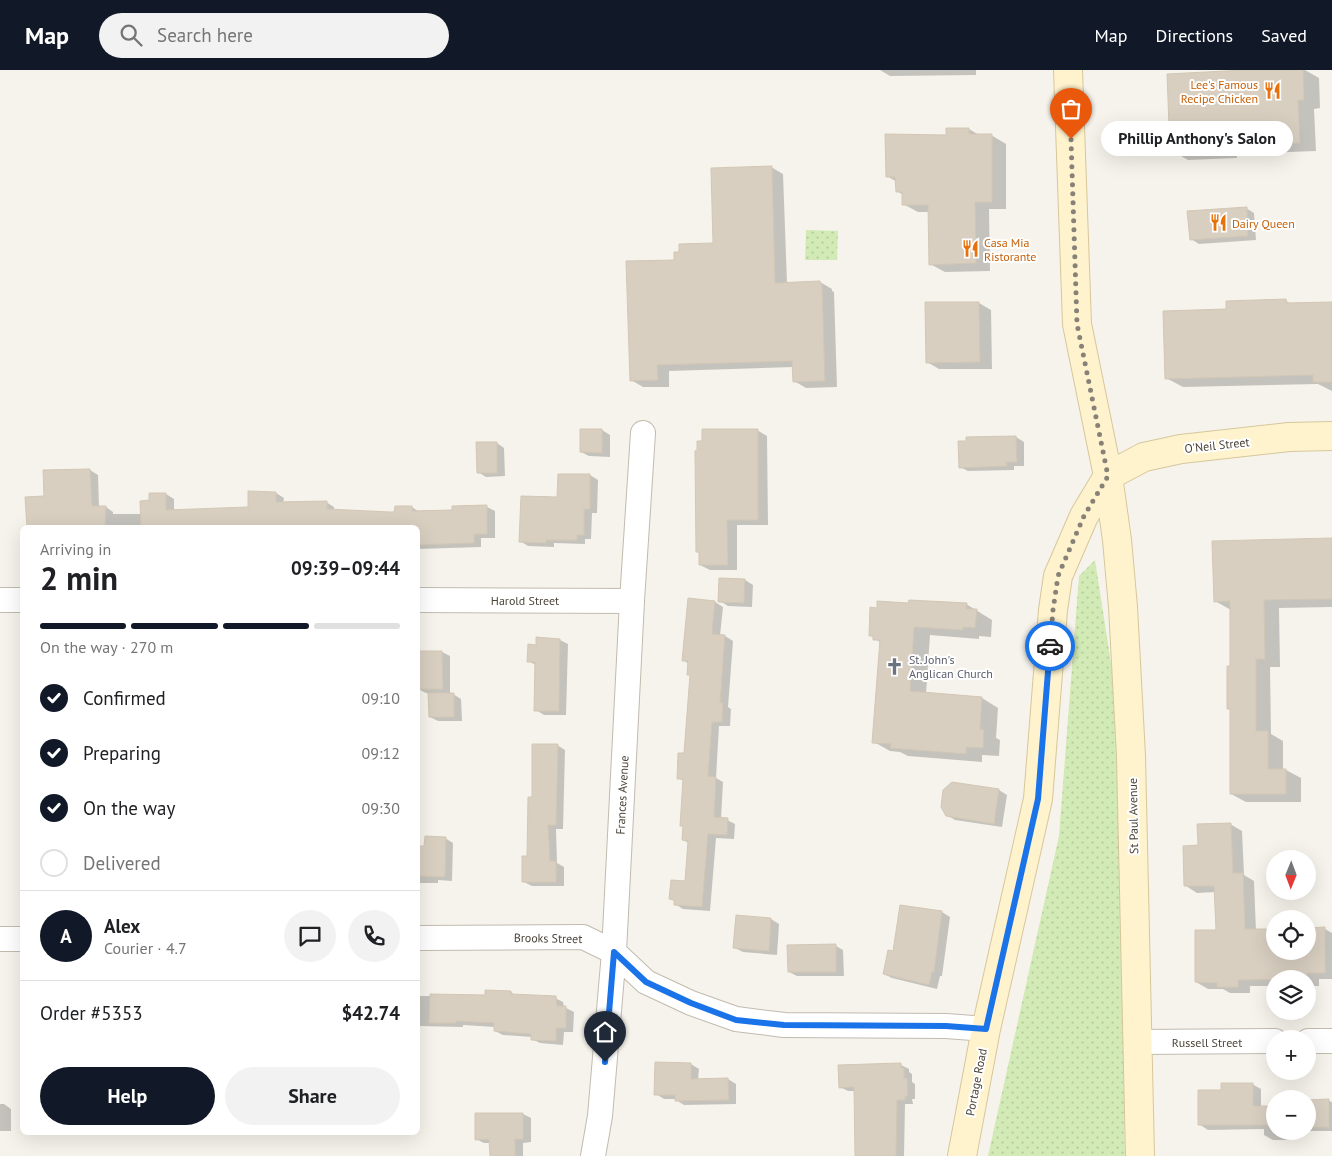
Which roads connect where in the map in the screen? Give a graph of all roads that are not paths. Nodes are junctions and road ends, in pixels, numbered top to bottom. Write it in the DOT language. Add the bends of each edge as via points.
graph roads {
  1 [pos="1068,70"];
  2 [pos="644,433"];
  3 [pos="1332,436"];
  4 [pos="1108,476"];
  5 [pos="0,600"];
  6 [pos="20,600"];
  7 [pos="420,600"];
  8 [pos="632,600"];
  9 [pos="420,938"];
  10 [pos="0,939"];
  11 [pos="20,939"];
  12 [pos="614,952"];
  13 [pos="986,1029"];
  14 [pos="1266,1041"];
  15 [pos="1316,1041"];
  16 [pos="1332,1041"];
  17 [pos="1138,1042"];
  18 [pos="593,1156"];
  19 [pos="962,1156"];
  20 [pos="1140,1156"];
  1 -- 4 [label="main road" via="1077,324"];
  2 -- 8 [label="street, Frances Avenue"];
  3 -- 4 [label="main road, O'Neil Street" via="1289,437 1181,449 1144,457"];
  4 -- 13 [label="main road, Portage Road" via="1084,516 1058,576 1038,799"];
  4 -- 17 [label="main road, St Paul Avenue" via="1123,607 1131,746"];
  5 -- 6 [label="street"];
  7 -- 8 [label="street, Harold Street"];
  8 -- 12 [label="street, Frances Avenue"];
  9 -- 12 [label="street, Brooks Street" via="583,937"];
  10 -- 11 [label="street"];
  12 -- 13 [label="street, Brooks Street" via="646,982 736,1020 784,1025"];
  12 -- 18 [label="street, Frances Avenue" via="600,1116"];
  13 -- 19 [label="main road, Portage Road"];
  14 -- 17 [label="street, Russell Street"];
  15 -- 16 [label="street"];
  17 -- 20 [label="main road, St Paul Avenue"];
}
